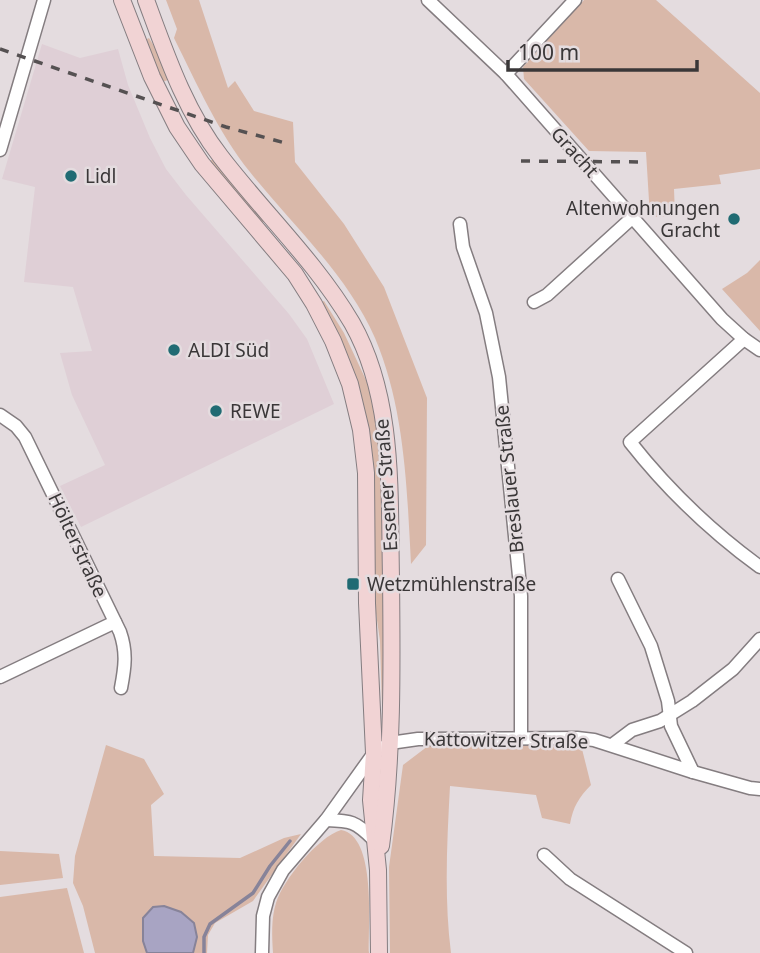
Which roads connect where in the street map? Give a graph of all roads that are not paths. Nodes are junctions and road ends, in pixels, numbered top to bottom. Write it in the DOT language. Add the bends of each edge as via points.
graph roads {
  1 [pos="44,0"];
  2 [pos="122,0"];
  3 [pos="146,0"];
  4 [pos="428,0"];
  5 [pos="575,0"];
  6 [pos="506,74"];
  7 [pos="0,150"];
  8 [pos="633,217"];
  9 [pos="460,224"];
  10 [pos="534,302"];
  11 [pos="744,339"];
  12 [pos="760,350"];
  13 [pos="0,415"];
  14 [pos="760,567"];
  15 [pos="618,579"];
  16 [pos="115,622"];
  17 [pos="760,639"];
  18 [pos="0,677"];
  19 [pos="121,688"];
  20 [pos="670,714"];
  21 [pos="521,738"];
  22 [pos="390,743"];
  23 [pos="612,745"];
  24 [pos="374,753"];
  25 [pos="693,772"];
  26 [pos="760,789"];
  27 [pos="326,820"];
  28 [pos="373,839"];
  29 [pos="544,855"];
  30 [pos="378,870"];
  31 [pos="262,953"];
  32 [pos="379,953"];
  33 [pos="686,953"];
  1 -- 7 [label="street"];
  2 -- 24 [label="main road, Essener Straße" via="177,127 202,164 295,274 333,341 349,384 362,430 366,473"];
  3 -- 22 [label="main road, Essener Straße" via="185,99 219,156 329,287 367,355 389,472"];
  4 -- 6 [label="street, Gracht"];
  5 -- 6 [label="street"];
  6 -- 8 [label="street, Gracht"];
  8 -- 10 [label="street"];
  8 -- 11 [label="street, Gracht"];
  9 -- 21 [label="street, Breslauer Straße" via="499,377 521,596"];
  11 -- 12 [label="street, Gracht"];
  11 -- 14 [label="street" via="630,442 710,526"];
  13 -- 16 [label="street, Hölterstraße" via="25,437"];
  15 -- 20 [label="street" via="651,646"];
  16 -- 18 [label="street"];
  16 -- 19 [label="street, Hölterstraße" via="125,646"];
  17 -- 20 [label="street" via="733,669"];
  20 -- 23 [label="street" via="632,730"];
  20 -- 25 [label="street"];
  21 -- 22 [label="street, Kattowitzer Straße" via="426,738"];
  21 -- 23 [label="street, Kattowitzer Straße" via="577,738"];
  22 -- 24 [label="street, Kattowitzer Straße"];
  22 -- 30 [label="main road, Essener Straße"];
  23 -- 25 [label="street, Kattowitzer Straße"];
  24 -- 27 [label="street"];
  24 -- 28 [label="main road, Essener Straße"];
  25 -- 26 [label="street, Kattowitzer Straße"];
  27 -- 28 [label="street" via="351,821"];
  27 -- 31 [label="street" via="283,870 268,897"];
  28 -- 30 [label="main road, Essener Straße"];
  29 -- 33 [label="street" via="570,879"];
  30 -- 32 [label="main road, Essener Straße"];
}
